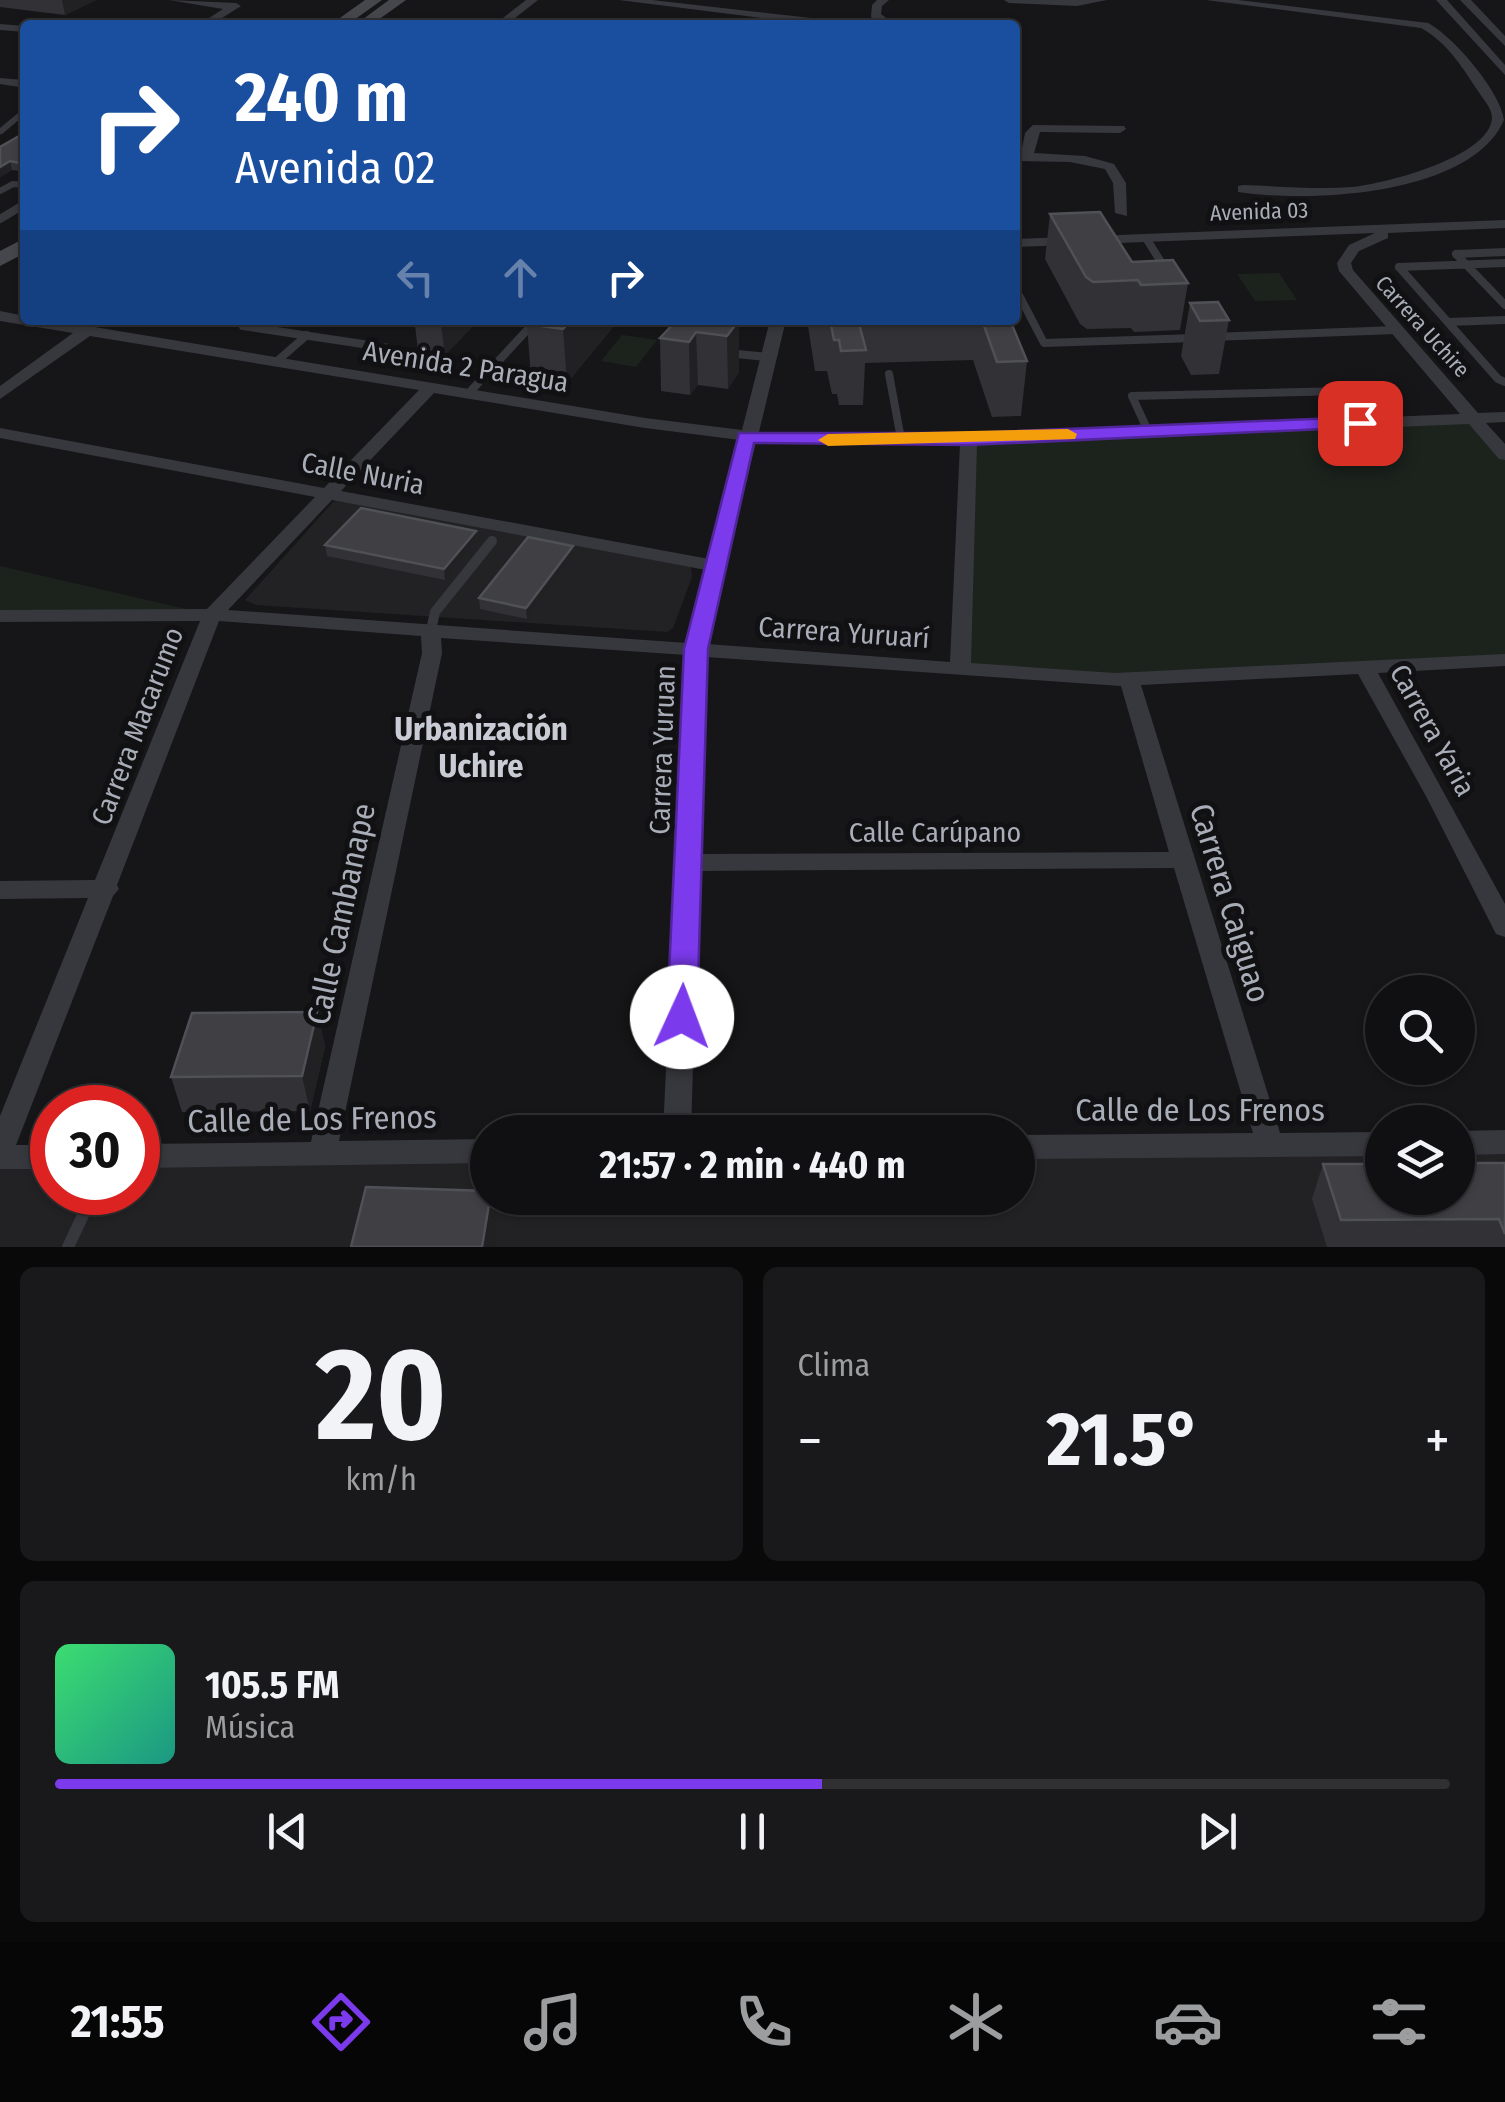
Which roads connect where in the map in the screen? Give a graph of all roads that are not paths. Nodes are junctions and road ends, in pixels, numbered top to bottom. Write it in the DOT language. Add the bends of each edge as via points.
graph roads {
  1 [pos="174,0"];
  2 [pos="376,0"];
  3 [pos="399,0"];
  4 [pos="533,0"];
  5 [pos="624,0"];
  6 [pos="884,0"];
  7 [pos="1008,0"];
  8 [pos="1102,0"];
  9 [pos="1211,0"];
  10 [pos="1441,0"];
  11 [pos="1465,0"];
  12 [pos="660,2"];
  13 [pos="241,3"];
  14 [pos="212,20"];
  15 [pos="345,20"];
  16 [pos="369,20"];
  17 [pos="506,20"];
  18 [pos="807,20"];
  19 [pos="882,20"];
  20 [pos="1505,43"];
  21 [pos="1505,72"];
  22 [pos="20,115"];
  23 [pos="1120,129"];
  24 [pos="1,132"];
  25 [pos="1021,157"];
  26 [pos="1243,189"];
  27 [pos="1122,213"];
  28 [pos="1505,224"];
  29 [pos="1409,229"];
  30 [pos="1314,232"];
  31 [pos="1146,238"];
  32 [pos="1020,243"];
  33 [pos="1325,245"];
  34 [pos="1505,252"];
  35 [pos="1505,263"];
  36 [pos="1466,264"];
  37 [pos="1176,285"];
  38 [pos="1020,297"];
  39 [pos="1505,305"];
  40 [pos="1505,320"];
  41 [pos="1204,322"];
  42 [pos="1448,322"];
  43 [pos="777,325"];
  44 [pos="78,326"];
  45 [pos="243,326"];
  46 [pos="528,329"];
  47 [pos="1396,330"];
  48 [pos="307,335"];
  49 [pos="1214,337"];
  50 [pos="389,348"];
  51 [pos="716,352"];
  52 [pos="768,357"];
  53 [pos="276,362"];
  54 [pos="889,374"];
  55 [pos="1503,380"];
  56 [pos="430,388"];
  57 [pos="1388,390"];
  58 [pos="0,394"];
  59 [pos="468,394"];
  60 [pos="1505,417"];
  61 [pos="1476,419"];
  62 [pos="1148,431"];
  63 [pos="0,433"];
  64 [pos="746,437"];
  65 [pos="901,439"];
  66 [pos="969,439"];
  67 [pos="1505,455"];
  68 [pos="331,494"];
  69 [pos="492,541"];
  70 [pos="716,566"];
  71 [pos="212,615"];
  72 [pos="0,616"];
  73 [pos="432,630"];
  74 [pos="696,649"];
  75 [pos="1505,660"];
  76 [pos="1364,667"];
  77 [pos="960,668"];
  78 [pos="1129,680"];
  79 [pos="1183,860"];
  80 [pos="688,863"];
  81 [pos="106,889"];
  82 [pos="0,890"];
  83 [pos="1505,928"];
  84 [pos="679,1115"];
  85 [pos="1505,1142"];
  86 [pos="1475,1143"];
  87 [pos="1365,1144"];
  88 [pos="1270,1145"];
  89 [pos="1035,1147"];
  90 [pos="470,1151"];
  91 [pos="322,1153"];
  92 [pos="0,1154"];
  93 [pos="30,1156"];
  94 [pos="160,1156"];
  95 [pos="83,1215"];
  96 [pos="68,1247"];
  1 -- 13 [label="street"];
  2 -- 15 [label="street"];
  3 -- 16 [label="street"];
  4 -- 17 [label="street"];
  5 -- 12 [label="street"];
  6 -- 19 [label="street" via="874,15"];
  7 -- 8 [label="street"];
  9 -- 26 [label="street" via="1424,24 1470,72 1498,116 1480,148 1375,187"];
  10 -- 21 [label="street"];
  11 -- 20 [label="street"];
  12 -- 18 [label="street"];
  13 -- 14 [label="street"];
  22 -- 24 [label="lane"];
  23 -- 25 [label="street" via="1041,127"];
  25 -- 27 [label="street" via="1090,160 1113,168"];
  28 -- 29 [label="street, Avenida 03"];
  29 -- 30 [label="street, Avenida 03"];
  29 -- 47 [label="street, Carrera Uchire" via="1354,248 1341,264"];
  30 -- 31 [label="street, Avenida 03"];
  30 -- 33 [label="street"];
  31 -- 32 [label="street, Avenida 03"];
  31 -- 37 [label="lane"];
  34 -- 36 [label="lane" via="1456,254"];
  35 -- 36 [label="lane"];
  36 -- 39 [label="lane"];
  36 -- 42 [label="lane" via="1399,267"];
  38 -- 49 [label="lane" via="1044,343"];
  40 -- 42 [label="lane"];
  41 -- 49 [label="lane"];
  42 -- 55 [label="lane"];
  43 -- 52 [label="street, Carrera Yuruan"];
  44 -- 53 [label="street, Avenida 2 Paragua"];
  44 -- 58 [label="street"];
  45 -- 48 [label="lane"];
  46 -- 59 [label="lane"];
  47 -- 49 [label="lane"];
  47 -- 61 [label="street, Carrera Uchire"];
  48 -- 50 [label="lane"];
  48 -- 53 [label="lane"];
  51 -- 52 [label="lane"];
  52 -- 64 [label="street, Carrera Yuruan"];
  53 -- 56 [label="street, Avenida 2 Paragua"];
  54 -- 65 [label="lane"];
  56 -- 59 [label="street, Avenida 2 Paragua"];
  56 -- 68 [label="street, Carrera Macarumo"];
  57 -- 62 [label="lane" via="1132,396"];
  59 -- 64 [label="street, Avenida 2 Paragua"];
  60 -- 61 [label="street, Avenida 2 Paragua"];
  61 -- 62 [label="street, Avenida 2 Paragua"];
  61 -- 67 [label="street, Carrera Uchire"];
  62 -- 66 [label="street, Avenida 2 Paragua"];
  63 -- 68 [label="street, Calle Nuria"];
  64 -- 65 [label="street, Avenida 2 Paragua"];
  64 -- 70 [label="street, Carrera Yuruan"];
  65 -- 66 [label="street, Avenida 2 Paragua"];
  66 -- 77 [label="street"];
  68 -- 70 [label="street, Calle Nuria"];
  68 -- 71 [label="street, Carrera Macarumo"];
  69 -- 73 [label="lane" via="435,612"];
  70 -- 74 [label="street, Carrera Yuruan"];
  71 -- 72 [label="street, Carrera Yuruarí"];
  71 -- 73 [label="street, Carrera Yuruarí"];
  71 -- 81 [label="street, Carrera Macarumo"];
  73 -- 74 [label="street, Carrera Yuruarí"];
  73 -- 91 [label="street, Calle Cambanape"];
  74 -- 77 [label="street, Carrera Yuruarí"];
  74 -- 80 [label="street, Carrera Yuruan"];
  75 -- 76 [label="street, Carrera Yuruarí"];
  76 -- 78 [label="street, Carrera Yuruarí"];
  76 -- 83 [label="street, Carrera Yaria"];
  77 -- 78 [label="street, Carrera Yuruarí"];
  78 -- 79 [label="street, Carrera Caiguao"];
  79 -- 80 [label="street, Calle Carúpano"];
  79 -- 88 [label="street, Carrera Caiguao"];
  80 -- 84 [label="street, Carrera Yuruan"];
  81 -- 82 [label="street"];
  81 -- 92 [label="street, Carrera Macarumo"];
  85 -- 86 [label="street"];
  87 -- 88 [label="street, Calle de Los Frenos"];
  88 -- 89 [label="street, Calle de Los Frenos"];
  90 -- 91 [label="street, Calle de Los Frenos"];
  91 -- 94 [label="street, Calle de Los Frenos"];
  92 -- 93 [label="street"];
  95 -- 96 [label="lane"];
}
